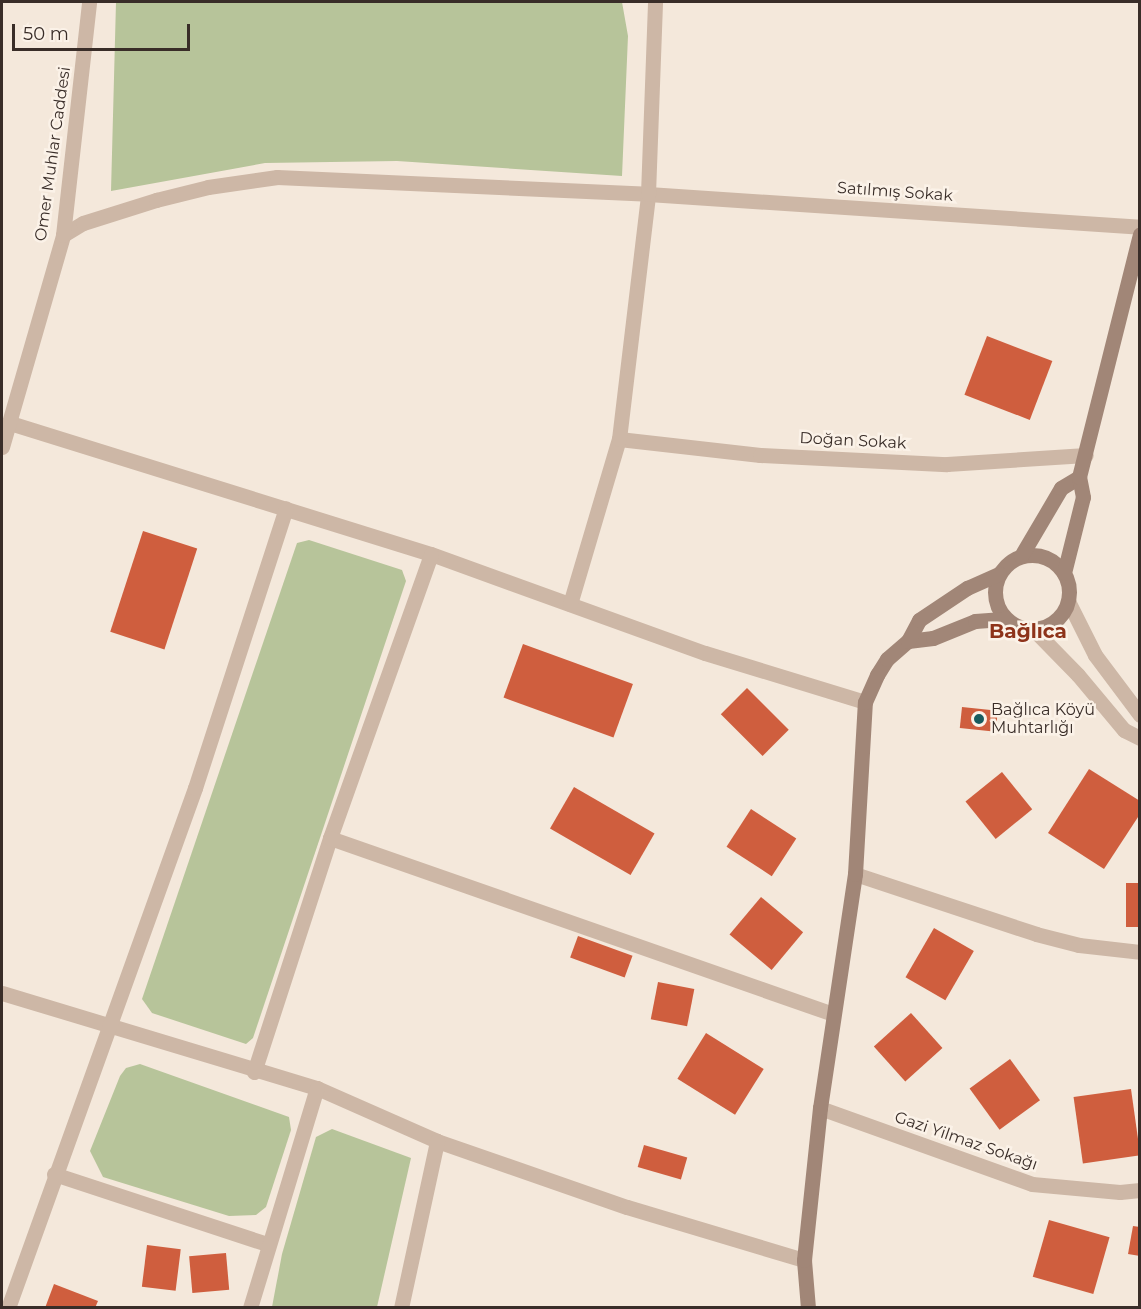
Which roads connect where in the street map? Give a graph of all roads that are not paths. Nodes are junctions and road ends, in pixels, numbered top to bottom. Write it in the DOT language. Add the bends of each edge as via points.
graph roads {
  1 [pos="89,2"];
  2 [pos="655,2"];
  3 [pos="648,194"];
  4 [pos="1140,227"];
  5 [pos="63,235"];
  6 [pos="1140,236"];
  7 [pos="10,423"];
  8 [pos="619,439"];
  9 [pos="2,447"];
  10 [pos="1086,455"];
  11 [pos="1079,477"];
  12 [pos="286,508"];
  13 [pos="431,554"];
  14 [pos="1021,556"];
  15 [pos="1064,573"];
  16 [pos="999,574"];
  17 [pos="1068,601"];
  18 [pos="570,604"];
  19 [pos="1006,619"];
  20 [pos="1033,629"];
  21 [pos="908,641"];
  22 [pos="865,702"];
  23 [pos="1140,715"];
  24 [pos="1140,738"];
  25 [pos="330,838"];
  26 [pos="855,874"];
  27 [pos="1140,952"];
  28 [pos="2,993"];
  29 [pos="833,1014"];
  30 [pos="111,1026"];
  31 [pos="254,1072"];
  32 [pos="317,1088"];
  33 [pos="820,1108"];
  34 [pos="437,1141"];
  35 [pos="54,1174"];
  36 [pos="1140,1190"];
  37 [pos="267,1244"];
  38 [pos="804,1260"];
  39 [pos="8,1308"];
  40 [pos="250,1308"];
  41 [pos="400,1308"];
  42 [pos="808,1308"];
  1 -- 5 [label="street, Omer Muhlar Caddesi"];
  2 -- 3 [label="street"];
  3 -- 4 [label="street, Satılmış Sokak"];
  3 -- 5 [label="street, Satılmış Sokak" via="278,177 166,198 83,223"];
  3 -- 8 [label="street"];
  5 -- 7 [label="street, Omer Muhlar Caddesi" via="39,306"];
  6 -- 10 [label="street"];
  7 -- 9 [label="street, Omer Muhlar Caddesi"];
  7 -- 12 [label="street"];
  8 -- 10 [label="street, Doğan Sokak" via="760,454 947,464"];
  8 -- 18 [label="street"];
  10 -- 11 [label="street"];
  11 -- 14 [label="street" via="1061,488"];
  11 -- 15 [label="street" via="1083,497"];
  12 -- 13 [label="street"];
  12 -- 30 [label="street"];
  13 -- 18 [label="street"];
  13 -- 25 [label="street"];
  14 -- 15 [label="street" via="1040,556"];
  14 -- 16 [label="street"];
  15 -- 17 [label="street"];
  16 -- 19 [label="street" via="994,593"];
  16 -- 21 [label="street" via="938,606 919,620"];
  17 -- 20 [label="street" via="1059,618"];
  17 -- 23 [label="street" via="1095,655"];
  18 -- 22 [label="street" via="705,653"];
  19 -- 20 [label="street"];
  19 -- 21 [label="street" via="975,621 933,638"];
  20 -- 24 [label="street" via="1124,730"];
  21 -- 22 [label="street" via="888,659"];
  22 -- 26 [label="street"];
  25 -- 29 [label="street"];
  25 -- 31 [label="street"];
  26 -- 27 [label="street" via="1036,934 1079,945"];
  26 -- 29 [label="street"];
  28 -- 30 [label="street"];
  29 -- 33 [label="street"];
  30 -- 31 [label="street"];
  30 -- 35 [label="street"];
  31 -- 32 [label="street"];
  32 -- 34 [label="street"];
  32 -- 37 [label="street"];
  33 -- 36 [label="street, Gazi Yilmaz Sokağı" via="1032,1184 1120,1192"];
  33 -- 38 [label="street"];
  34 -- 38 [label="street" via="627,1207"];
  34 -- 41 [label="street"];
  35 -- 37 [label="street"];
  35 -- 39 [label="street"];
  37 -- 40 [label="street"];
  38 -- 42 [label="street"];
}
